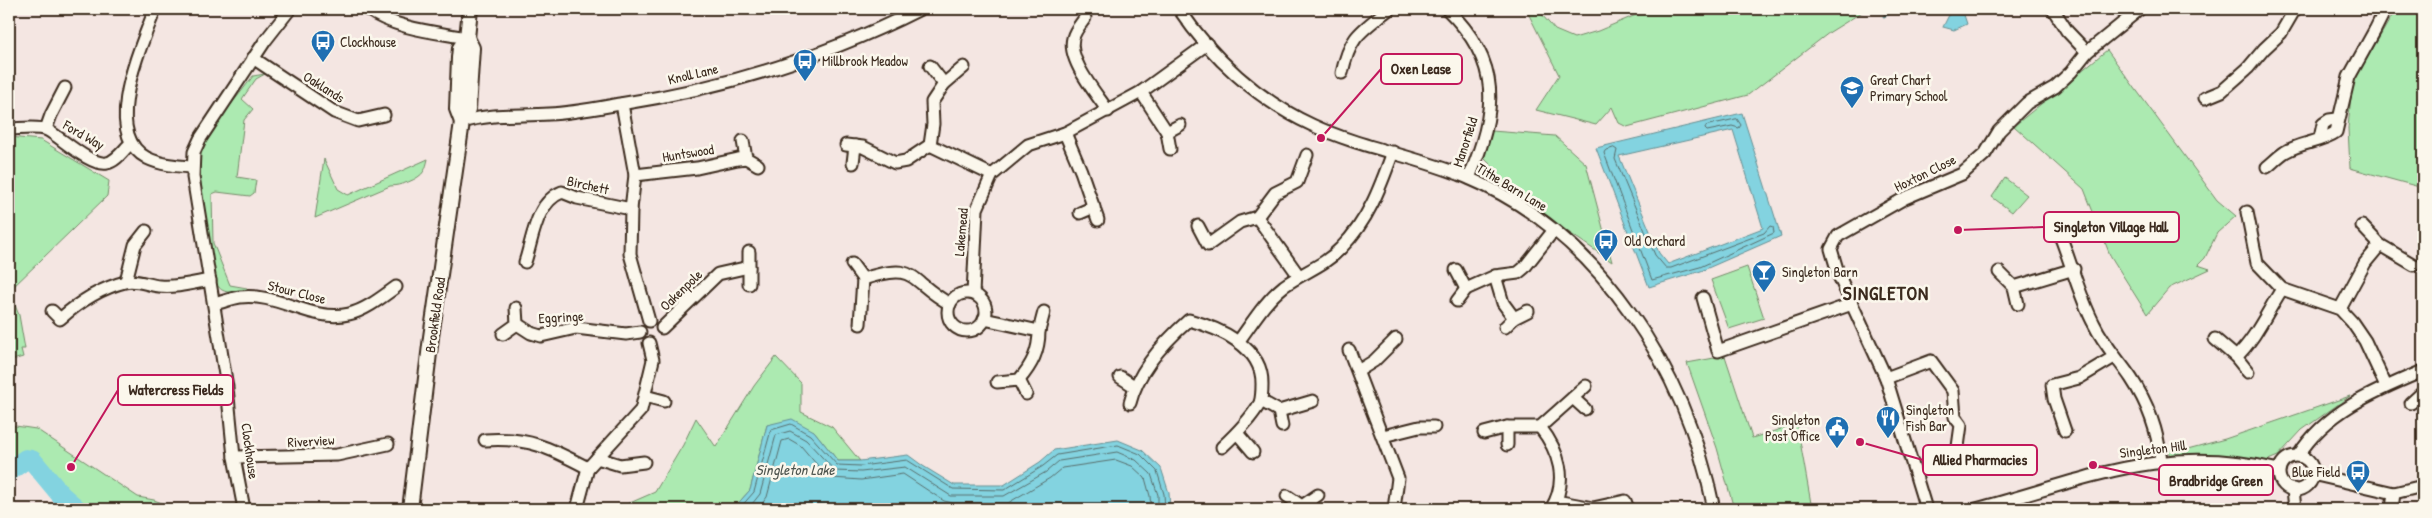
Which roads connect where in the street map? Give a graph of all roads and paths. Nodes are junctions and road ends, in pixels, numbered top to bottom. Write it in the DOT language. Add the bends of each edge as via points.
graph roads {
  1 [pos="155,9"];
  2 [pos="290,9"];
  3 [pos="367,9"];
  4 [pos="470,9"];
  5 [pos="920,9"];
  6 [pos="1179,9"];
  7 [pos="1389,9"];
  8 [pos="1447,9"];
  9 [pos="2053,9"];
  10 [pos="2140,9"];
  11 [pos="2295,9"];
  12 [pos="2382,9"];
  13 [pos="1085,18"];
  14 [pos="467,38"];
  15 [pos="1207,44"];
  16 [pos="2087,52"];
  17 [pos="253,58"];
  18 [pos="930,66"];
  19 [pos="964,67"];
  20 [pos="1342,73"];
  21 [pos="944,84"];
  22 [pos="65,88"];
  23 [pos="1142,92"];
  24 [pos="2206,98"];
  25 [pos="622,104"];
  26 [pos="1108,111"];
  27 [pos="384,115"];
  28 [pos="462,122"];
  29 [pos="1180,125"];
  30 [pos="9,129"];
  31 [pos="46,129"];
  32 [pos="1167,132"];
  33 [pos="1065,133"];
  34 [pos="743,141"];
  35 [pos="131,143"];
  36 [pos="930,145"];
  37 [pos="1170,149"];
  38 [pos="1393,152"];
  39 [pos="1306,154"];
  40 [pos="746,158"];
  41 [pos="853,163"];
  42 [pos="758,165"];
  43 [pos="192,167"];
  44 [pos="2268,167"];
  45 [pos="635,175"];
  46 [pos="992,175"];
  47 [pos="1469,178"];
  48 [pos="1094,207"];
  49 [pos="631,209"];
  50 [pos="2247,212"];
  51 [pos="1080,213"];
  52 [pos="1257,217"];
  53 [pos="1098,220"];
  54 [pos="1198,226"];
  55 [pos="2362,226"];
  56 [pos="1554,230"];
  57 [pos="146,231"];
  58 [pos="2062,238"];
  59 [pos="2380,244"];
  60 [pos="749,252"];
  61 [pos="525,262"];
  62 [pos="852,264"];
  63 [pos="2414,265"];
  64 [pos="749,267"];
  65 [pos="2074,269"];
  66 [pos="1456,270"];
  67 [pos="1999,272"];
  68 [pos="1299,276"];
  69 [pos="1495,276"];
  70 [pos="863,279"];
  71 [pos="210,280"];
  72 [pos="126,281"];
  73 [pos="749,284"];
  74 [pos="396,287"];
  75 [pos="2014,287"];
  76 [pos="1466,289"];
  77 [pos="2282,289"];
  78 [pos="973,294"];
  79 [pos="1703,298"];
  80 [pos="1457,301"];
  81 [pos="214,304"];
  82 [pos="950,304"];
  83 [pos="1852,304"];
  84 [pos="2018,304"];
  85 [pos="516,308"];
  86 [pos="2340,309"];
  87 [pos="52,311"];
  88 [pos="1179,311"];
  89 [pos="1528,311"];
  90 [pos="1044,312"];
  91 [pos="1514,318"];
  92 [pos="984,319"];
  93 [pos="1189,320"];
  94 [pos="649,321"];
  95 [pos="517,324"];
  96 [pos="860,324"];
  97 [pos="662,328"];
  98 [pos="1505,328"];
  99 [pos="1039,331"];
  100 [pos="640,332"];
  101 [pos="503,334"];
  102 [pos="1396,339"];
  103 [pos="2215,339"];
  104 [pos="1238,342"];
  105 [pos="650,343"];
  106 [pos="1349,350"];
  107 [pos="2114,357"];
  108 [pos="2236,357"];
  109 [pos="2423,371"];
  110 [pos="1358,372"];
  111 [pos="2248,372"];
  112 [pos="1120,377"];
  113 [pos="1886,378"];
  114 [pos="1019,380"];
  115 [pos="997,382"];
  116 [pos="1134,386"];
  117 [pos="1586,386"];
  118 [pos="2386,386"];
  119 [pos="2423,392"];
  120 [pos="1026,394"];
  121 [pos="645,396"];
  122 [pos="1573,398"];
  123 [pos="664,401"];
  124 [pos="1261,401"];
  125 [pos="1313,401"];
  126 [pos="1130,403"];
  127 [pos="2411,403"];
  128 [pos="1585,409"];
  129 [pos="1279,410"];
  130 [pos="1282,426"];
  131 [pos="1434,427"];
  132 [pos="1507,427"];
  133 [pos="1540,427"];
  134 [pos="2065,431"];
  135 [pos="1484,433"];
  136 [pos="1237,434"];
  137 [pos="1383,436"];
  138 [pos="485,440"];
  139 [pos="388,444"];
  140 [pos="1507,445"];
  141 [pos="1222,447"];
  142 [pos="1253,452"];
  143 [pos="234,456"];
  144 [pos="2298,456"];
  145 [pos="597,458"];
  146 [pos="1956,461"];
  147 [pos="2161,461"];
  148 [pos="644,462"];
  149 [pos="588,468"];
  150 [pos="2279,470"];
  151 [pos="2312,474"];
  152 [pos="2423,486"];
  153 [pos="2293,489"];
  154 [pos="2394,492"];
  155 [pos="1318,495"];
  156 [pos="1287,496"];
  157 [pos="1554,505"];
  158 [pos="1302,508"];
  159 [pos="244,509"];
  160 [pos="410,509"];
  161 [pos="577,509"];
  162 [pos="1394,509"];
  163 [pos="1628,509"];
  164 [pos="1714,509"];
  165 [pos="1926,509"];
  166 [pos="1976,509"];
  167 [pos="2295,509"];
  168 [pos="2392,509"];
  1 -- 35 [label="street" via="130,82 126,115"];
  2 -- 17 [label="street, Clockhouse"];
  3 -- 14 [label="street" via="420,30"];
  4 -- 14 [label="main road, Brookfield Road"];
  5 -- 25 [label="street, Knoll Lane" via="806,58 729,80"];
  6 -- 15 [label="street, Tithe Barn Lane"];
  7 -- 20 [label="street" via="1359,33 1347,50"];
  8 -- 47 [label="street, Manorfield" via="1464,25 1476,44 1490,88 1489,121"];
  9 -- 16 [label="street" via="2067,31"];
  10 -- 16 [label="street, Hoxton Close"];
  11 -- 24 [label="street" via="2281,33 2248,68 2222,91"];
  12 -- 44 [label="street" via="2375,30 2349,77 2336,132 2328,138 2320,138 2286,152"];
  13 -- 26 [label="street" via="1073,36 1071,47 1076,63"];
  14 -- 28 [label="main road, Brookfield Road" via="472,48 468,109"];
  15 -- 23 [label="street, Lakemead"];
  15 -- 38 [label="street, Tithe Barn Lane" via="1251,87 1291,113 1312,125"];
  16 -- 83 [label="street, Hoxton Close" via="2055,88 2027,103 1999,131 1985,154 1962,174 1905,198 1838,236 1831,249"];
  17 -- 27 [label="street, Oaklands" via="334,112 358,121"];
  17 -- 43 [label="street, Clockhouse" via="200,138"];
  18 -- 21 [label="street"];
  19 -- 21 [label="street"];
  21 -- 36 [label="street" via="932,102"];
  22 -- 31 [label="street, Ford Way"];
  23 -- 26 [label="street, Lakemead"];
  23 -- 32 [label="street"];
  25 -- 28 [label="street, Knoll Lane" via="551,114 483,116"];
  25 -- 45 [label="street"];
  26 -- 33 [label="street, Lakemead"];
  28 -- 160 [label="main road, Brookfield Road"];
  29 -- 32 [label="street"];
  30 -- 31 [label="street, Ford Way"];
  31 -- 35 [label="street, Ford Way" via="100,162 108,163 115,159"];
  32 -- 37 [label="street"];
  33 -- 46 [label="street, Lakemead" via="1028,145"];
  33 -- 48 [label="street"];
  34 -- 40 [label="street"];
  35 -- 43 [label="street" via="146,157 160,163"];
  36 -- 41 [label="street" via="906,161 895,162 863,147 850,146"];
  36 -- 46 [label="street"];
  38 -- 47 [label="street, Tithe Barn Lane"];
  38 -- 68 [label="street" via="1379,192 1359,227 1323,265"];
  39 -- 52 [label="street" via="1297,182 1275,193"];
  40 -- 42 [label="street"];
  40 -- 45 [label="street, Huntswood"];
  43 -- 71 [label="street, Clockhouse"];
  45 -- 49 [label="street"];
  46 -- 78 [label="street, Lakemead" via="977,209"];
  47 -- 56 [label="street, Tithe Barn Lane" via="1514,202"];
  48 -- 51 [label="street"];
  48 -- 53 [label="street"];
  49 -- 61 [label="street, Birchett" via="562,192 553,195 543,207"];
  49 -- 94 [label="street" via="630,254"];
  50 -- 77 [label="street" via="2257,263"];
  52 -- 54 [label="street" via="1240,222 1208,245"];
  52 -- 68 [label="street"];
  55 -- 59 [label="street"];
  56 -- 69 [label="street" via="1518,273"];
  56 -- 164 [label="street, Tithe Barn Lane" via="1589,262 1645,330 1689,425"];
  57 -- 72 [label="street" via="135,245"];
  58 -- 65 [label="street"];
  59 -- 63 [label="street"];
  59 -- 86 [label="street" via="2365,263"];
  60 -- 64 [label="street"];
  62 -- 70 [label="street"];
  64 -- 73 [label="street"];
  64 -- 97 [label="street, Oakenpole" via="718,274"];
  65 -- 75 [label="street"];
  65 -- 107 [label="street" via="2087,310"];
  66 -- 76 [label="street"];
  67 -- 75 [label="street"];
  68 -- 104 [label="street" via="1274,295"];
  69 -- 76 [label="street"];
  69 -- 91 [label="street" via="1503,303"];
  70 -- 82 [label="street" via="888,271 908,272 931,293"];
  70 -- 96 [label="street"];
  71 -- 72 [label="street" via="180,286"];
  71 -- 81 [label="street, Clockhouse"];
  72 -- 87 [label="street" via="90,297 60,319"];
  74 -- 81 [label="street, Stour Close" via="354,312 336,316 319,316 252,297"];
  75 -- 84 [label="street"];
  76 -- 80 [label="street"];
  77 -- 86 [label="street"];
  77 -- 108 [label="street" via="2254,336"];
  78 -- 82 [label="street" via="955,297"];
  78 -- 92 [label="street" via="984,304"];
  79 -- 83 [label="street" via="1718,351"];
  81 -- 143 [label="street, Clockhouse"];
  82 -- 92 [label="street" via="950,321 963,331 980,326"];
  83 -- 113 [label="street, Hoxton Close"];
  85 -- 95 [label="street"];
  86 -- 118 [label="street" via="2365,341"];
  88 -- 93 [label="street"];
  89 -- 91 [label="street"];
  90 -- 99 [label="street"];
  91 -- 98 [label="street"];
  92 -- 99 [label="street"];
  93 -- 104 [label="street" via="1210,325"];
  93 -- 116 [label="street" via="1166,340"];
  94 -- 97 [label="street" via="658,323"];
  94 -- 100 [label="street" via="642,325"];
  95 -- 100 [label="street, Eggringe" via="542,336 576,328 626,334"];
  95 -- 101 [label="street"];
  97 -- 105 [label="street" via="660,339"];
  99 -- 114 [label="street" via="1031,367"];
  100 -- 105 [label="street" via="643,340"];
  102 -- 110 [label="street"];
  103 -- 108 [label="street"];
  104 -- 124 [label="street" via="1257,359 1262,377"];
  105 -- 121 [label="street" via="653,360"];
  106 -- 110 [label="street"];
  107 -- 134 [label="street" via="2079,378 2052,385"];
  107 -- 147 [label="street" via="2131,378 2147,409 2158,438"];
  108 -- 111 [label="street"];
  109 -- 118 [label="street"];
  110 -- 137 [label="street"];
  112 -- 116 [label="street"];
  113 -- 146 [label="street" via="1931,361 1953,391 1955,417 1962,425"];
  113 -- 165 [label="street, Hoxton Close"];
  114 -- 115 [label="street"];
  114 -- 120 [label="street"];
  116 -- 126 [label="street"];
  117 -- 122 [label="street"];
  118 -- 144 [label="street" via="2350,405 2324,424"];
  119 -- 127 [label="street"];
  121 -- 123 [label="street"];
  121 -- 145 [label="street" via="637,417"];
  122 -- 128 [label="street"];
  122 -- 133 [label="street"];
  124 -- 129 [label="street"];
  124 -- 136 [label="street"];
  125 -- 129 [label="street"];
  129 -- 130 [label="street"];
  131 -- 137 [label="street" via="1419,427"];
  132 -- 133 [label="street"];
  132 -- 135 [label="street"];
  132 -- 140 [label="street"];
  133 -- 157 [label="street" via="1558,458 1560,482"];
  136 -- 141 [label="street"];
  136 -- 142 [label="street"];
  137 -- 162 [label="street" via="1398,478"];
  138 -- 149 [label="street" via="501,438 541,444"];
  139 -- 143 [label="street, Riverview" via="337,455"];
  143 -- 159 [label="street, Clockhouse"];
  144 -- 150 [label="street" via="2288,458"];
  144 -- 151 [label="street" via="2310,464"];
  145 -- 148 [label="street" via="620,465"];
  145 -- 149 [label="street"];
  147 -- 150 [label="street, Singleton Hill" via="2227,460"];
  147 -- 166 [label="street, Singleton Hill" via="2109,470"];
  149 -- 161 [label="street"];
  150 -- 153 [label="street" via="2284,485"];
  151 -- 153 [label="street" via="2308,484"];
  151 -- 154 [label="street"];
  152 -- 154 [label="street"];
  153 -- 167 [label="street"];
  154 -- 168 [label="street"];
  155 -- 158 [label="street"];
  156 -- 158 [label="street"];
  157 -- 163 [label="street" via="1592,508 1625,501"];
}
